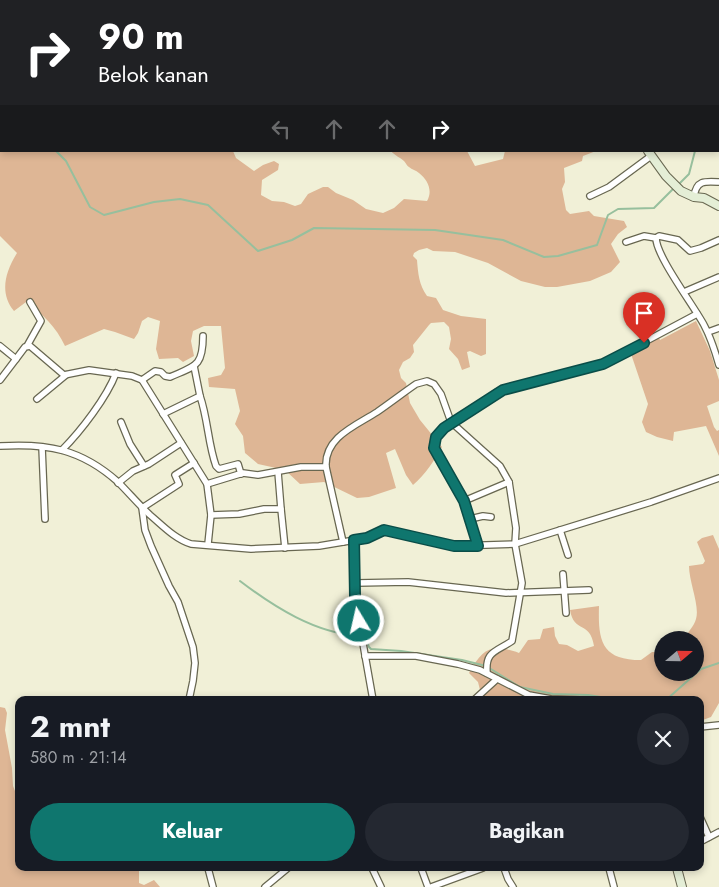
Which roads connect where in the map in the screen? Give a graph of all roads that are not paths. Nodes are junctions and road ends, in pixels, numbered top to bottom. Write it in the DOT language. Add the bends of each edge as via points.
graph roads {
  1 [pos="650,154"];
  2 [pos="719,182"];
  3 [pos="590,196"];
  4 [pos="694,196"];
  5 [pos="719,206"];
  6 [pos="656,238"];
  7 [pos="719,240"];
  8 [pos="626,242"];
  9 [pos="719,277"];
  10 [pos="684,292"];
  11 [pos="30,302"];
  12 [pos="697,314"];
  13 [pos="719,328"];
  14 [pos="708,332"];
  15 [pos="203,336"];
  16 [pos="0,346"];
  17 [pos="27,346"];
  18 [pos="16,360"];
  19 [pos="719,365"];
  20 [pos="194,366"];
  21 [pos="116,372"];
  22 [pos="66,375"];
  23 [pos="0,380"];
  24 [pos="142,380"];
  25 [pos="200,396"];
  26 [pos="37,399"];
  27 [pos="162,414"];
  28 [pos="121,422"];
  29 [pos="452,422"];
  30 [pos="181,443"];
  31 [pos="0,446"];
  32 [pos="42,447"];
  33 [pos="62,450"];
  34 [pos="194,463"];
  35 [pos="144,466"];
  36 [pos="326,467"];
  37 [pos="278,472"];
  38 [pos="241,474"];
  39 [pos="719,478"];
  40 [pos="509,482"];
  41 [pos="118,483"];
  42 [pos="207,484"];
  43 [pos="464,501"];
  44 [pos="142,508"];
  45 [pos="281,509"];
  46 [pos="211,515"];
  47 [pos="491,517"];
  48 [pos="470,518"];
  49 [pos="45,519"];
  50 [pos="560,530"];
  51 [pos="354,540"];
  52 [pos="342,542"];
  53 [pos="208,544"];
  54 [pos="515,544"];
  55 [pos="478,546"];
  56 [pos="285,548"];
  57 [pos="568,555"];
  58 [pos="563,574"];
  59 [pos="356,583"];
  60 [pos="589,590"];
  61 [pos="563,591"];
  62 [pos="521,592"];
  63 [pos="566,613"];
  64 [pos="365,656"];
  65 [pos="487,673"];
  66 [pos="497,679"];
  67 [pos="190,696"];
  68 [pos="372,696"];
  69 [pos="478,696"];
  70 [pos="527,696"];
  71 [pos="719,725"];
  72 [pos="704,727"];
  73 [pos="704,826"];
  74 [pos="719,832"];
  75 [pos="709,837"];
  76 [pos="704,840"];
  77 [pos="209,871"];
  78 [pos="284,871"];
  79 [pos="373,871"];
  80 [pos="422,871"];
  81 [pos="474,871"];
  82 [pos="505,871"];
  83 [pos="610,871"];
  84 [pos="678,871"];
  85 [pos="214,887"];
  86 [pos="265,887"];
  87 [pos="381,887"];
  88 [pos="429,887"];
  89 [pos="513,887"];
  90 [pos="614,887"];
  91 [pos="682,887"];
  1 -- 3 [label="street" via="609,187"];
  1 -- 4 [label="street" via="681,191"];
  2 -- 4 [label="street" via="700,182"];
  4 -- 5 [label="street"];
  6 -- 7 [label="street" via="676,239 690,251"];
  6 -- 8 [label="street" via="644,236"];
  6 -- 10 [label="street" via="664,260"];
  9 -- 10 [label="street"];
  10 -- 12 [label="street"];
  11 -- 17 [label="street" via="40,323"];
  12 -- 14 [label="street"];
  12 -- 29 [label="street" via="603,364 503,390"];
  13 -- 14 [label="street"];
  14 -- 19 [label="street"];
  15 -- 20 [label="street" via="202,356"];
  16 -- 18 [label="street"];
  17 -- 18 [label="street"];
  17 -- 22 [label="street"];
  18 -- 23 [label="street"];
  20 -- 24 [label="street" via="170,377 158,371"];
  20 -- 25 [label="street"];
  21 -- 22 [label="street" via="85,370"];
  21 -- 24 [label="street"];
  21 -- 33 [label="street" via="105,395"];
  22 -- 26 [label="street"];
  24 -- 27 [label="street"];
  25 -- 27 [label="street"];
  25 -- 38 [label="street" via="216,466 219,469 238,464"];
  27 -- 30 [label="street"];
  28 -- 35 [label="street"];
  29 -- 36 [label="street" via="437,387 431,382 419,382 346,431 328,451"];
  29 -- 40 [label="street" via="500,466"];
  29 -- 43 [label="street" via="439,433 434,448"];
  30 -- 34 [label="street"];
  30 -- 35 [label="street"];
  31 -- 32 [label="street"];
  32 -- 33 [label="street"];
  32 -- 49 [label="street"];
  33 -- 41 [label="street" via="85,459"];
  34 -- 42 [label="street"];
  34 -- 44 [label="street" via="175,474 179,484"];
  35 -- 41 [label="street"];
  36 -- 37 [label="street" via="301,467"];
  36 -- 52 [label="street"];
  37 -- 38 [label="street"];
  37 -- 45 [label="street"];
  38 -- 42 [label="street"];
  39 -- 50 [label="street"];
  40 -- 43 [label="street"];
  40 -- 54 [label="street" via="516,528"];
  41 -- 44 [label="street"];
  42 -- 46 [label="street"];
  43 -- 48 [label="street"];
  44 -- 53 [label="street" via="184,542"];
  44 -- 67 [label="street" via="150,546 178,602 193,647 195,662"];
  45 -- 46 [label="street"];
  45 -- 56 [label="street"];
  46 -- 53 [label="street"];
  47 -- 48 [label="street"];
  48 -- 55 [label="street"];
  50 -- 54 [label="street"];
  50 -- 57 [label="street"];
  51 -- 52 [label="street"];
  51 -- 55 [label="street" via="384,530 454,546"];
  51 -- 59 [label="street"];
  52 -- 56 [label="street"];
  53 -- 56 [label="street" via="251,549"];
  54 -- 55 [label="street"];
  54 -- 62 [label="street"];
  58 -- 61 [label="street"];
  59 -- 62 [label="street" via="408,582"];
  59 -- 64 [label="street" via="356,609"];
  60 -- 61 [label="street"];
  61 -- 62 [label="street"];
  61 -- 63 [label="street"];
  62 -- 65 [label="street" via="512,641 491,654"];
  64 -- 65 [label="street" via="416,656"];
  64 -- 68 [label="street"];
  65 -- 66 [label="street"];
  66 -- 69 [label="street"];
  66 -- 70 [label="street"];
  71 -- 72 [label="street"];
  73 -- 75 [label="street"];
  74 -- 75 [label="street"];
  75 -- 76 [label="street"];
  77 -- 85 [label="street"];
  78 -- 86 [label="street"];
  79 -- 87 [label="street"];
  80 -- 88 [label="street"];
  81 -- 88 [label="street"];
  82 -- 89 [label="street"];
  83 -- 90 [label="street"];
  84 -- 91 [label="street"];
}
